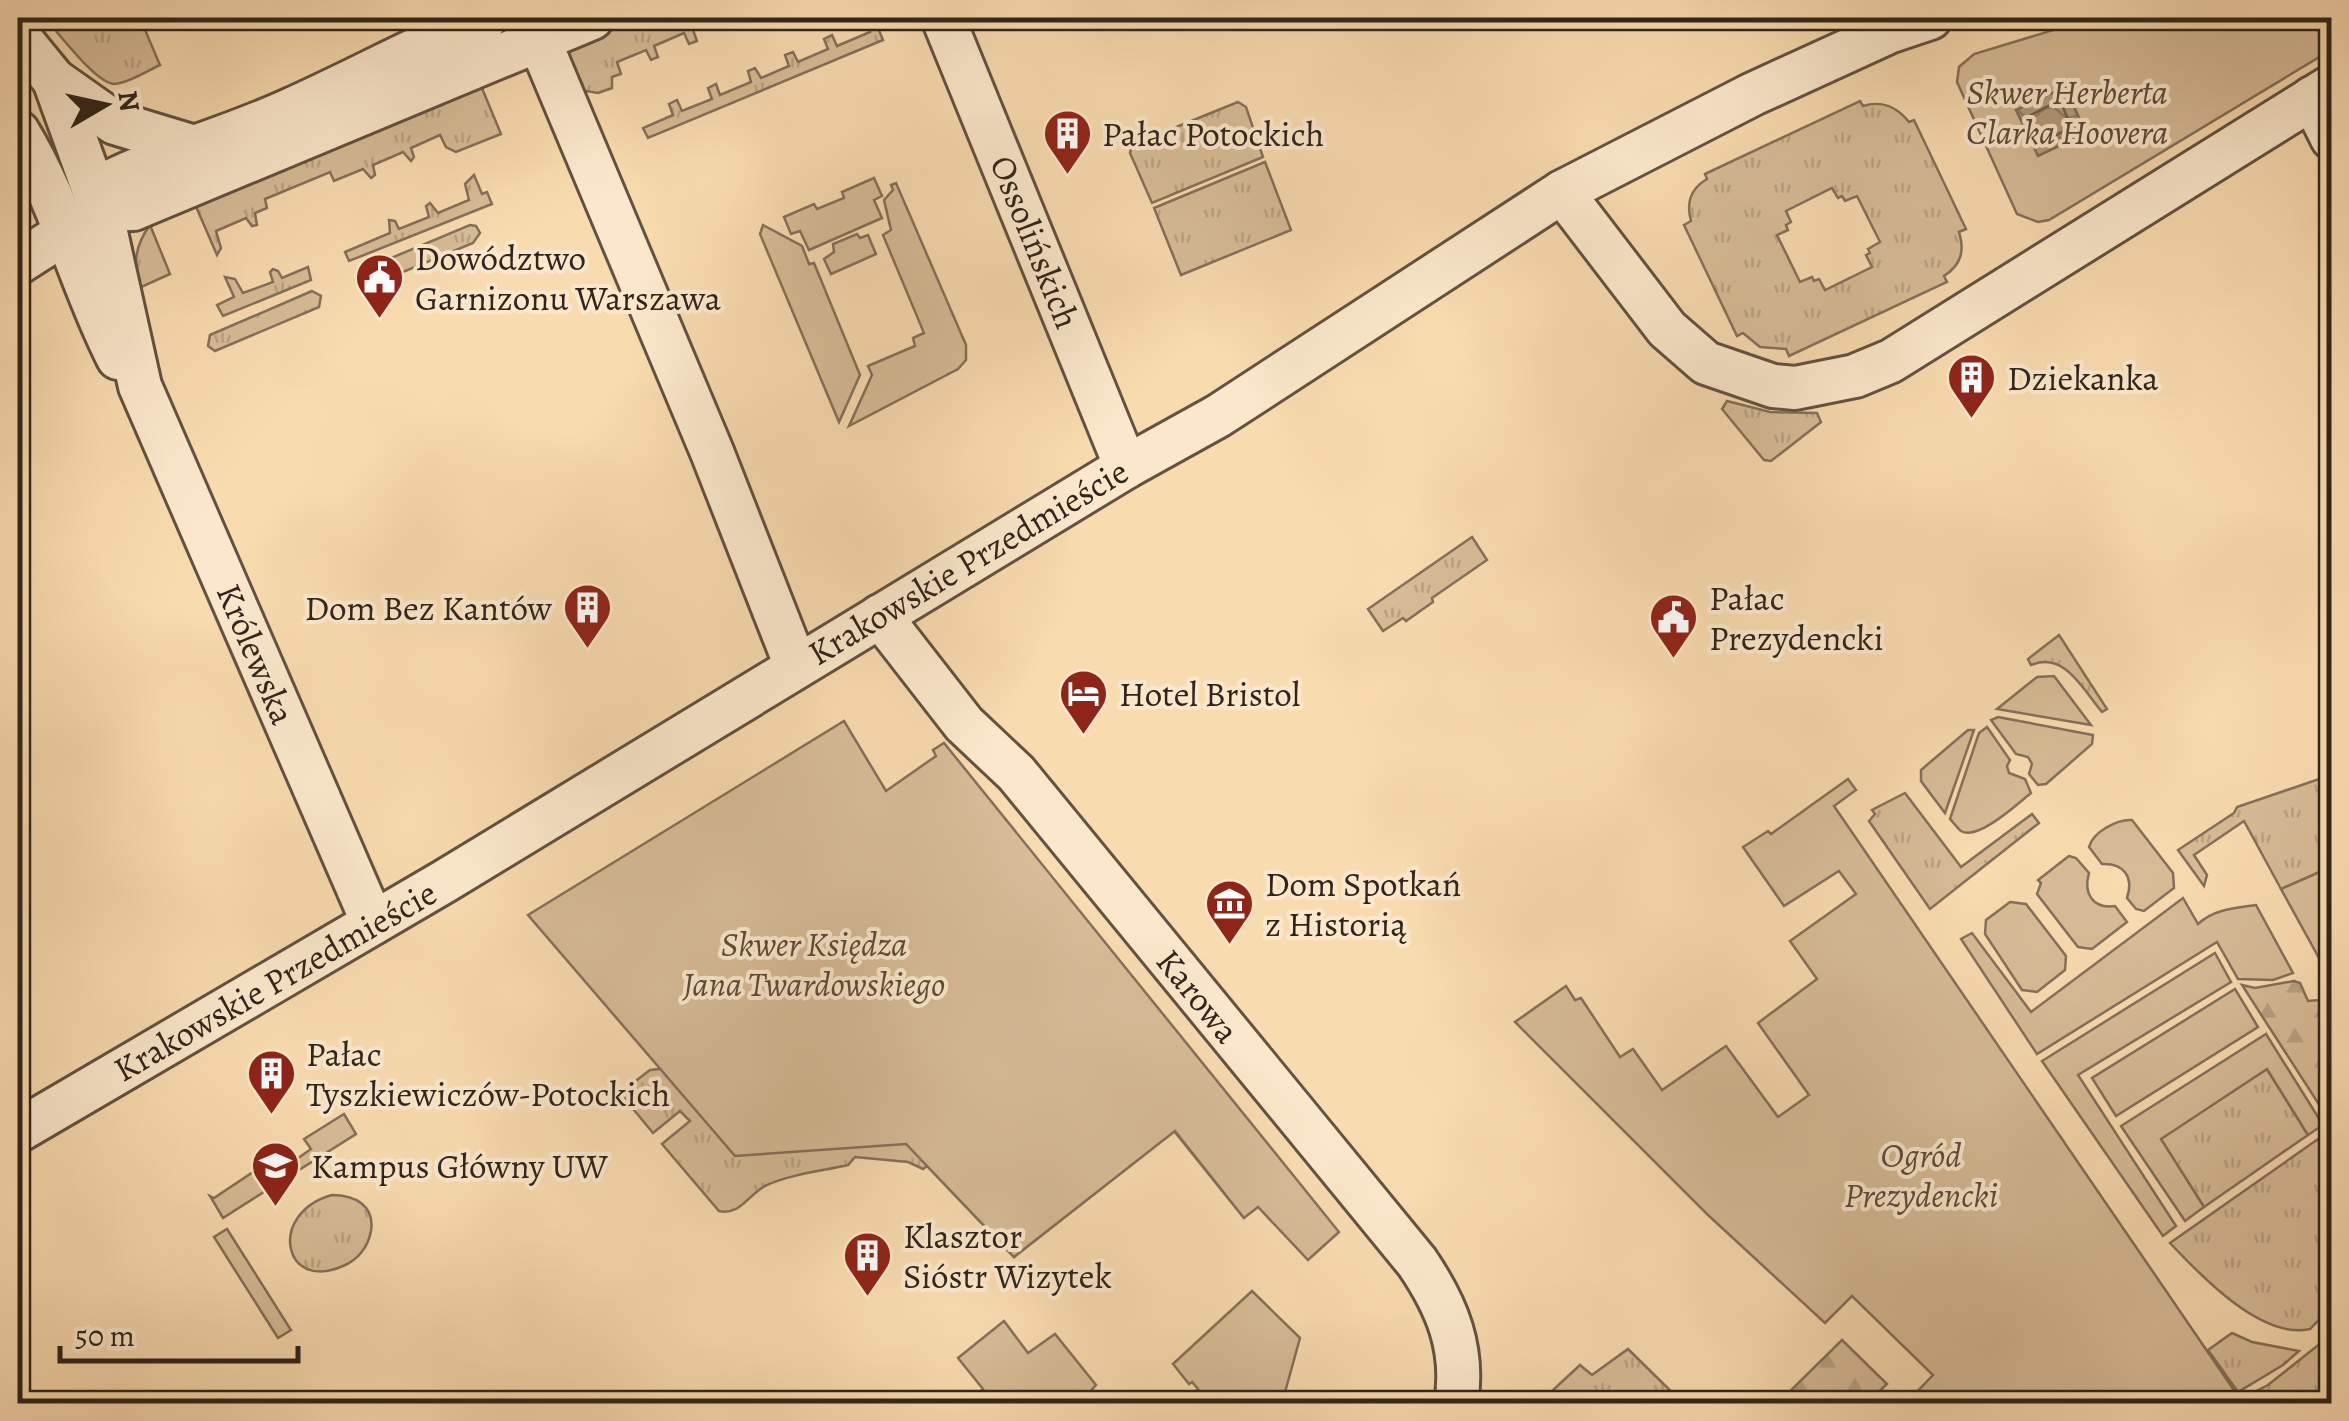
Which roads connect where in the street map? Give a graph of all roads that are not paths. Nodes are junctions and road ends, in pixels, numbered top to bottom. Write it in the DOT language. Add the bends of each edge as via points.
graph roads {
  1 [pos="486,18"];
  2 [pos="592,18"];
  3 [pos="943,18"];
  4 [pos="1930,18"];
  5 [pos="18,36"];
  6 [pos="539,40"];
  7 [pos="54,80"];
  8 [pos="2322,92"];
  9 [pos="18,132"];
  10 [pos="2332,138"];
  11 [pos="191,146"];
  12 [pos="1562,192"];
  13 [pos="84,222"];
  14 [pos="18,263"];
  15 [pos="1126,467"];
  16 [pos="880,616"];
  17 [pos="796,666"];
  18 [pos="373,923"];
  19 [pos="18,1131"];
  20 [pos="1456,1404"];
  1 -- 11 [label="street" via="293,109"];
  2 -- 6 [label="street"];
  3 -- 15 [label="street, Ossolińskich"];
  4 -- 12 [label="street, Krakowskie Przedmieście" via="1752,94"];
  5 -- 7 [label="street"];
  6 -- 13 [label="street" via="133,208"];
  6 -- 17 [label="street"];
  7 -- 11 [label="street" via="115,124"];
  7 -- 13 [label="street" via="83,153"];
  8 -- 10 [label="street"];
  8 -- 12 [label="street" via="1875,369 1795,388 1772,386 1695,356"];
  9 -- 13 [label="street, Królewska"];
  11 -- 13 [label="street" via="114,180"];
  12 -- 15 [label="street, Krakowskie Przedmieście" via="1218,416"];
  13 -- 14 [label="street"];
  13 -- 18 [label="street, Królewska" via="102,326 140,386"];
  15 -- 16 [label="street, Krakowskie Przedmieście"];
  16 -- 17 [label="street, Krakowskie Przedmieście"];
  16 -- 20 [label="street, Karowa" via="1418,1262 1451,1322 1460,1372"];
  17 -- 18 [label="street, Krakowskie Przedmieście"];
  18 -- 19 [label="street, Krakowskie Przedmieście"];
}
